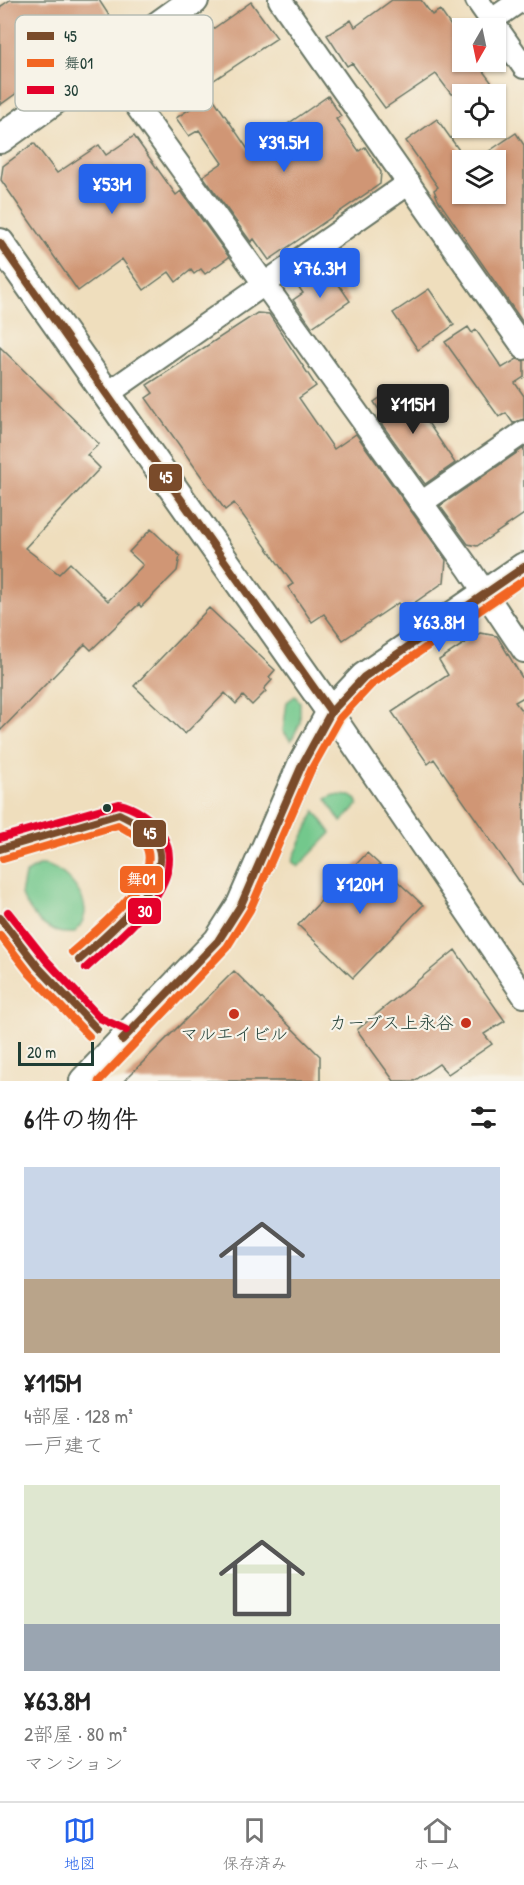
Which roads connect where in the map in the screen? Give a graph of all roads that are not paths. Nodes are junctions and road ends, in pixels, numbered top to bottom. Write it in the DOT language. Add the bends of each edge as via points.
graph roads {
  1 [pos="194,0"];
  2 [pos="280,0"];
  3 [pos="477,0"];
  4 [pos="521,0"];
  5 [pos="172,15"];
  6 [pos="490,18"];
  7 [pos="495,18"];
  8 [pos="506,41"];
  9 [pos="524,68"];
  10 [pos="38,111"];
  11 [pos="141,111"];
  12 [pos="0,139"];
  13 [pos="409,183"];
  14 [pos="0,243"];
  15 [pos="266,284"];
  16 [pos="524,348"];
  17 [pos="107,394"];
  18 [pos="524,432"];
  19 [pos="421,503"];
  20 [pos="524,567"];
  21 [pos="484,592"];
  22 [pos="524,651"];
  23 [pos="331,712"];
  24 [pos="524,996"];
  25 [pos="89,1080"];
  1 -- 5 [label="street"];
  2 -- 13 [label="street"];
  3 -- 6 [label="street"];
  4 -- 7 [label="street"];
  8 -- 9 [label="street"];
  10 -- 12 [label="street"];
  11 -- 15 [label="street"];
  13 -- 15 [label="street"];
  13 -- 16 [label="street"];
  14 -- 17 [label="street"];
  15 -- 17 [label="street"];
  15 -- 19 [label="street"];
  17 -- 23 [label="street"];
  18 -- 19 [label="street"];
  19 -- 21 [label="street"];
  20 -- 21 [label="street"];
  21 -- 22 [label="street"];
  21 -- 23 [label="street" via="364,678"];
  23 -- 24 [label="street"];
  23 -- 25 [label="street" via="302,765 241,905 218,941"];
}
